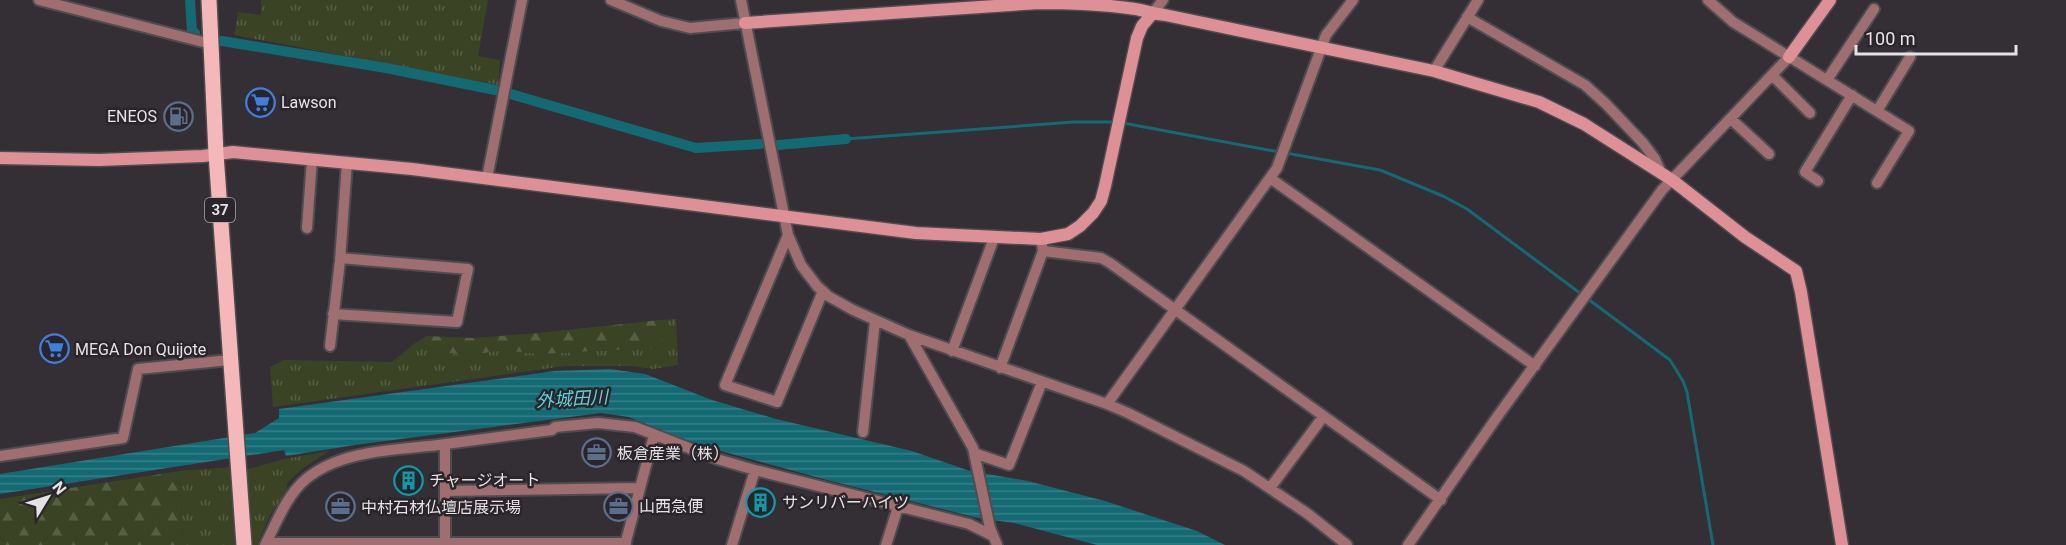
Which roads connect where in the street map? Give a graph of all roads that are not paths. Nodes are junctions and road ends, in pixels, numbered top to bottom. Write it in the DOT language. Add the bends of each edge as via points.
graph roads {
  1 [pos="39,0"];
  2 [pos="209,0"];
  3 [pos="522,0"];
  4 [pos="611,0"];
  5 [pos="741,0"];
  6 [pos="1163,0"];
  7 [pos="1353,0"];
  8 [pos="1478,0"];
  9 [pos="1708,0"];
  10 [pos="1830,0"];
  11 [pos="1132,4"];
  12 [pos="1874,9"];
  13 [pos="1152,14"];
  14 [pos="1467,17"];
  15 [pos="745,23"];
  16 [pos="211,44"];
  17 [pos="1322,48"];
  18 [pos="1789,57"];
  19 [pos="1910,57"];
  20 [pos="1434,71"];
  21 [pos="1772,75"];
  22 [pos="1827,80"];
  23 [pos="1852,96"];
  24 [pos="1877,111"];
  25 [pos="1810,113"];
  26 [pos="1731,119"];
  27 [pos="216,154"];
  28 [pos="1769,154"];
  29 [pos="0,158"];
  30 [pos="312,159"];
  31 [pos="347,162"];
  32 [pos="1666,176"];
  33 [pos="488,178"];
  34 [pos="1270,178"];
  35 [pos="1818,181"];
  36 [pos="1876,183"];
  37 [pos="784,218"];
  38 [pos="307,228"];
  39 [pos="788,235"];
  40 [pos="994,238"];
  41 [pos="1042,245"];
  42 [pos="340,258"];
  43 [pos="823,291"];
  44 [pos="1174,309"];
  45 [pos="333,314"];
  46 [pos="875,321"];
  47 [pos="909,335"];
  48 [pos="330,346"];
  49 [pos="952,351"];
  50 [pos="230,360"];
  51 [pos="1535,366"];
  52 [pos="1000,368"];
  53 [pos="1042,382"];
  54 [pos="1107,404"];
  55 [pos="1323,417"];
  56 [pos="863,432"];
  57 [pos="654,435"];
  58 [pos="445,444"];
  59 [pos="0,456"];
  60 [pos="975,456"];
  61 [pos="755,470"];
  62 [pos="1270,488"];
  63 [pos="639,489"];
  64 [pos="445,491"];
  65 [pos="1441,500"];
  66 [pos="898,507"];
  67 [pos="993,536"];
  68 [pos="266,544"];
  69 [pos="445,544"];
  70 [pos="625,544"];
  71 [pos="244,545"];
  72 [pos="732,545"];
  73 [pos="886,545"];
  74 [pos="1347,545"];
  75 [pos="1408,545"];
  76 [pos="1842,545"];
  1 -- 16 [label="street"];
  2 -- 16 [label="main road, 37"];
  3 -- 33 [label="street"];
  4 -- 15 [label="street" via="684,27"];
  5 -- 15 [label="street"];
  6 -- 13 [label="street"];
  7 -- 17 [label="street" via="1326,35"];
  8 -- 14 [label="street"];
  9 -- 18 [label="street" via="1733,22"];
  10 -- 18 [label="street"];
  11 -- 13 [label="street"];
  11 -- 15 [label="street" via="1039,3"];
  12 -- 22 [label="street"];
  13 -- 17 [label="street"];
  13 -- 41 [label="street" via="1137,38 1101,201 1080,226"];
  14 -- 20 [label="street"];
  14 -- 32 [label="street" via="1585,85 1643,143"];
  15 -- 37 [label="street"];
  16 -- 27 [label="main road, 37"];
  17 -- 20 [label="street"];
  17 -- 34 [label="street"];
  18 -- 21 [label="street"];
  18 -- 22 [label="street"];
  19 -- 24 [label="street"];
  20 -- 32 [label="street" via="1550,107"];
  21 -- 25 [label="street"];
  21 -- 26 [label="street"];
  22 -- 23 [label="street"];
  23 -- 24 [label="street"];
  23 -- 35 [label="street" via="1805,172"];
  24 -- 36 [label="street" via="1909,131"];
  26 -- 28 [label="street"];
  26 -- 32 [label="street"];
  27 -- 29 [label="street" via="99,160"];
  27 -- 30 [label="street"];
  27 -- 50 [label="main road, 37"];
  30 -- 31 [label="street"];
  30 -- 38 [label="street"];
  31 -- 33 [label="street"];
  31 -- 42 [label="street"];
  32 -- 51 [label="street" via="1662,190"];
  32 -- 76 [label="street" via="1796,271"];
  33 -- 37 [label="street"];
  34 -- 44 [label="street"];
  34 -- 51 [label="street"];
  37 -- 39 [label="street"];
  37 -- 40 [label="street"];
  39 -- 43 [label="street" via="801,265"];
  39 -- 43 [label="street" via="725,384 777,402"];
  40 -- 41 [label="street"];
  40 -- 49 [label="street"];
  41 -- 44 [label="street" via="1101,258"];
  41 -- 52 [label="street"];
  42 -- 45 [label="street"];
  42 -- 45 [label="street" via="468,269 457,322"];
  43 -- 46 [label="street"];
  44 -- 54 [label="street"];
  44 -- 55 [label="street"];
  45 -- 48 [label="street"];
  46 -- 47 [label="street"];
  46 -- 56 [label="street"];
  47 -- 49 [label="street"];
  47 -- 60 [label="street"];
  49 -- 52 [label="street"];
  50 -- 59 [label="street" via="138,369 123,438"];
  50 -- 71 [label="main road, 37"];
  51 -- 65 [label="street"];
  52 -- 53 [label="street"];
  53 -- 54 [label="street"];
  53 -- 60 [label="street" via="1009,465"];
  54 -- 62 [label="street" via="1227,462"];
  55 -- 62 [label="street"];
  55 -- 65 [label="street"];
  57 -- 58 [label="street" via="635,427 598,423"];
  57 -- 61 [label="street"];
  57 -- 63 [label="street"];
  58 -- 64 [label="street"];
  58 -- 68 [label="street" via="366,454 321,468 304,480 288,500"];
  60 -- 67 [label="street"];
  61 -- 66 [label="street"];
  61 -- 72 [label="street"];
  62 -- 74 [label="street"];
  63 -- 64 [label="street"];
  63 -- 70 [label="street"];
  64 -- 69 [label="street"];
  65 -- 75 [label="street"];
  66 -- 67 [label="street" via="969,524"];
  66 -- 73 [label="street"];
  68 -- 69 [label="street"];
  69 -- 70 [label="street"];
}
